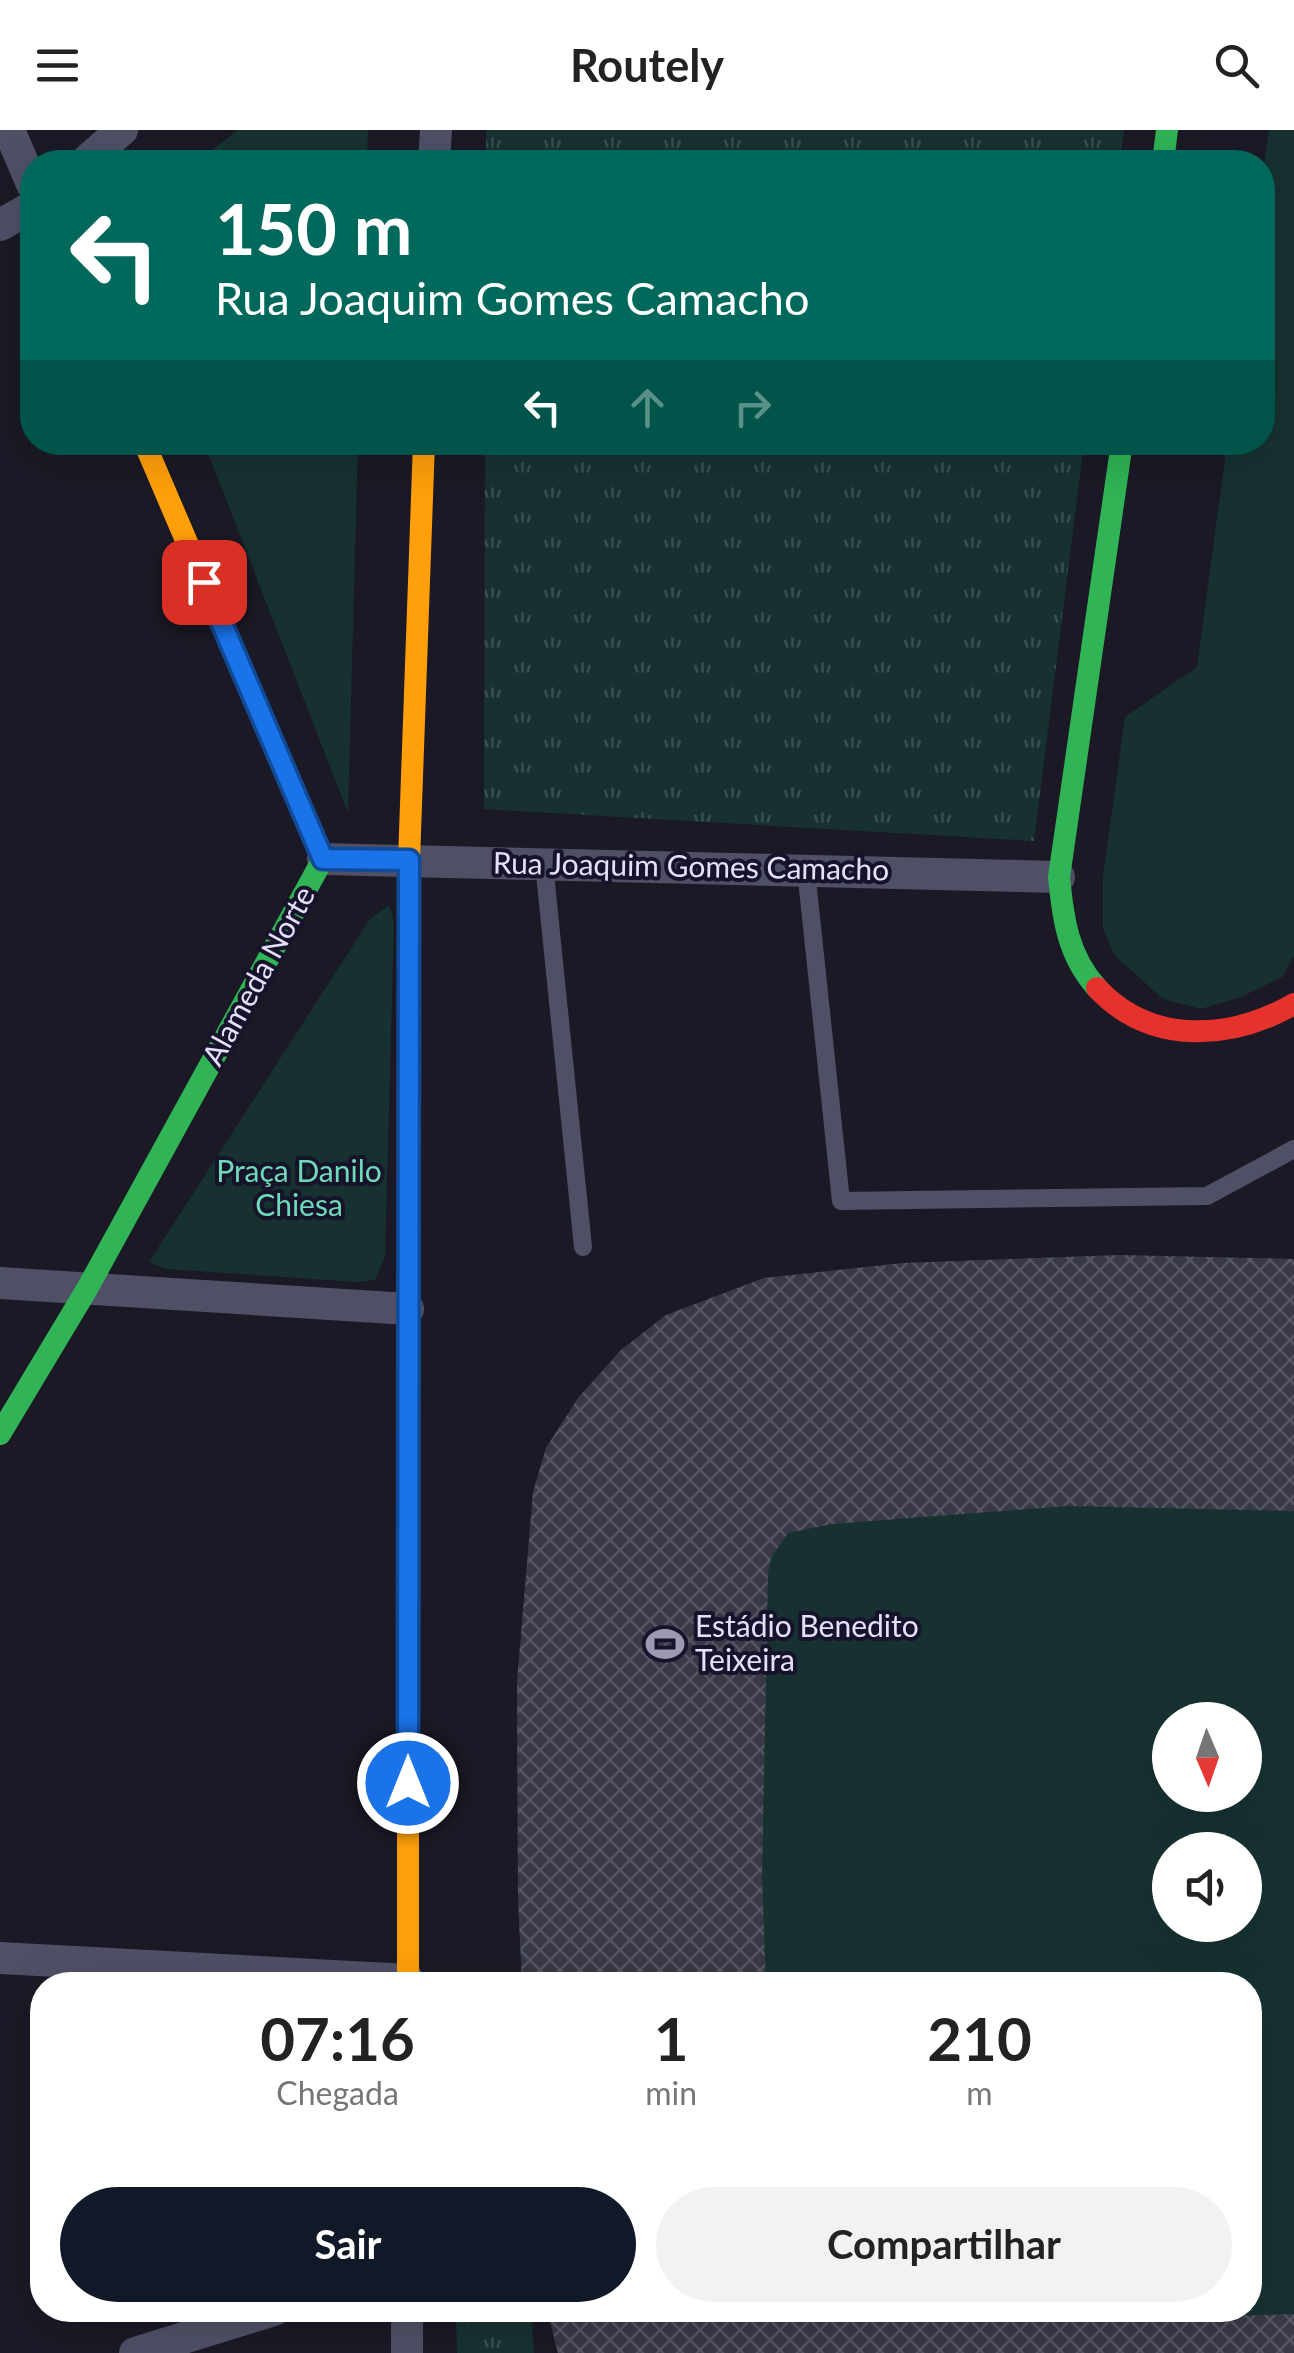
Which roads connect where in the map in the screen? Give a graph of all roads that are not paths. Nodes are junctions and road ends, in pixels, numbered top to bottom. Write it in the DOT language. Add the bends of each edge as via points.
graph roads {
  1 [pos="9,130"];
  2 [pos="122,130"];
  3 [pos="100,150"];
  4 [pos="20,156"];
  5 [pos="150,455"];
  6 [pos="424,455"];
  7 [pos="1120,455"];
  8 [pos="323,859"];
  9 [pos="409,860"];
  10 [pos="544,864"];
  11 [pos="806,870"];
  12 [pos="1059,877"];
  13 [pos="1294,1004"];
  14 [pos="1294,1149"];
  15 [pos="583,1247"];
  16 [pos="0,1284"];
  17 [pos="88,1289"];
  18 [pos="408,1309"];
  19 [pos="0,1434"];
  20 [pos="0,1958"];
  21 [pos="238,1972"];
  22 [pos="408,1972"];
  23 [pos="235,2322"];
  24 [pos="407,2322"];
  25 [pos="136,2353"];
  26 [pos="407,2353"];
  1 -- 4 [label="street"];
  2 -- 3 [label="street"];
  5 -- 8 [label="street, Alameda Norte"];
  6 -- 9 [label="street"];
  7 -- 12 [label="street"];
  8 -- 9 [label="street, Rua Joaquim Gomes Camacho"];
  8 -- 17 [label="street, Alameda Norte"];
  9 -- 10 [label="street, Rua Joaquim Gomes Camacho"];
  9 -- 18 [label="street"];
  10 -- 11 [label="street, Rua Joaquim Gomes Camacho"];
  10 -- 15 [label="lane"];
  11 -- 12 [label="street, Rua Joaquim Gomes Camacho"];
  11 -- 14 [label="lane" via="841,1201 1207,1196"];
  12 -- 13 [label="street" via="1063,924 1083,972 1144,1023 1193,1035 1242,1030"];
  16 -- 17 [label="street"];
  17 -- 18 [label="street"];
  17 -- 19 [label="street, Alameda Norte"];
  18 -- 22 [label="street"];
  20 -- 21 [label="street"];
  23 -- 25 [label="street"];
  24 -- 26 [label="street"];
}
